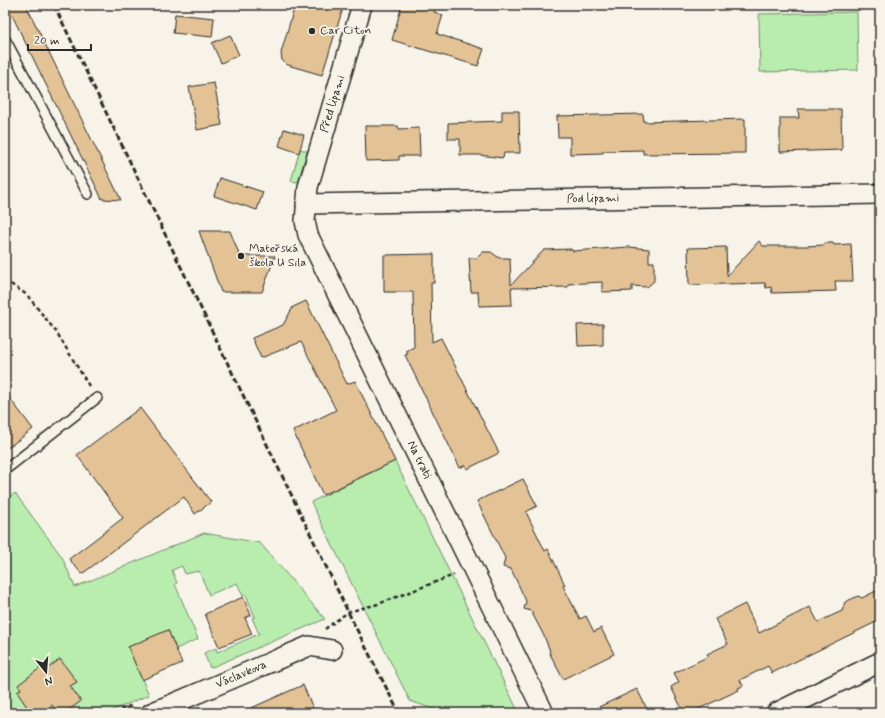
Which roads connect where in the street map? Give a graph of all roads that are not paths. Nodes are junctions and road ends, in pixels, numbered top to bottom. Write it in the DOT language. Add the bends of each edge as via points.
graph roads {
  1 [pos="362,5"];
  2 [pos="5,39"];
  3 [pos="88,194"];
  4 [pos="880,194"];
  5 [pos="306,204"];
  6 [pos="97,398"];
  7 [pos="5,470"];
  8 [pos="332,650"];
  9 [pos="880,662"];
  10 [pos="151,713"];
  11 [pos="544,713"];
  12 [pos="776,713"];
  1 -- 5 [label="street, Před lipami" via="308,187"];
  2 -- 3 [label="lane"];
  4 -- 5 [label="street, Pod lipami"];
  5 -- 11 [label="street, Na trati" via="306,227 312,245"];
  6 -- 7 [label="lane"];
  8 -- 10 [label="street, Václavkova" via="308,646"];
  9 -- 12 [label="street"];
}
